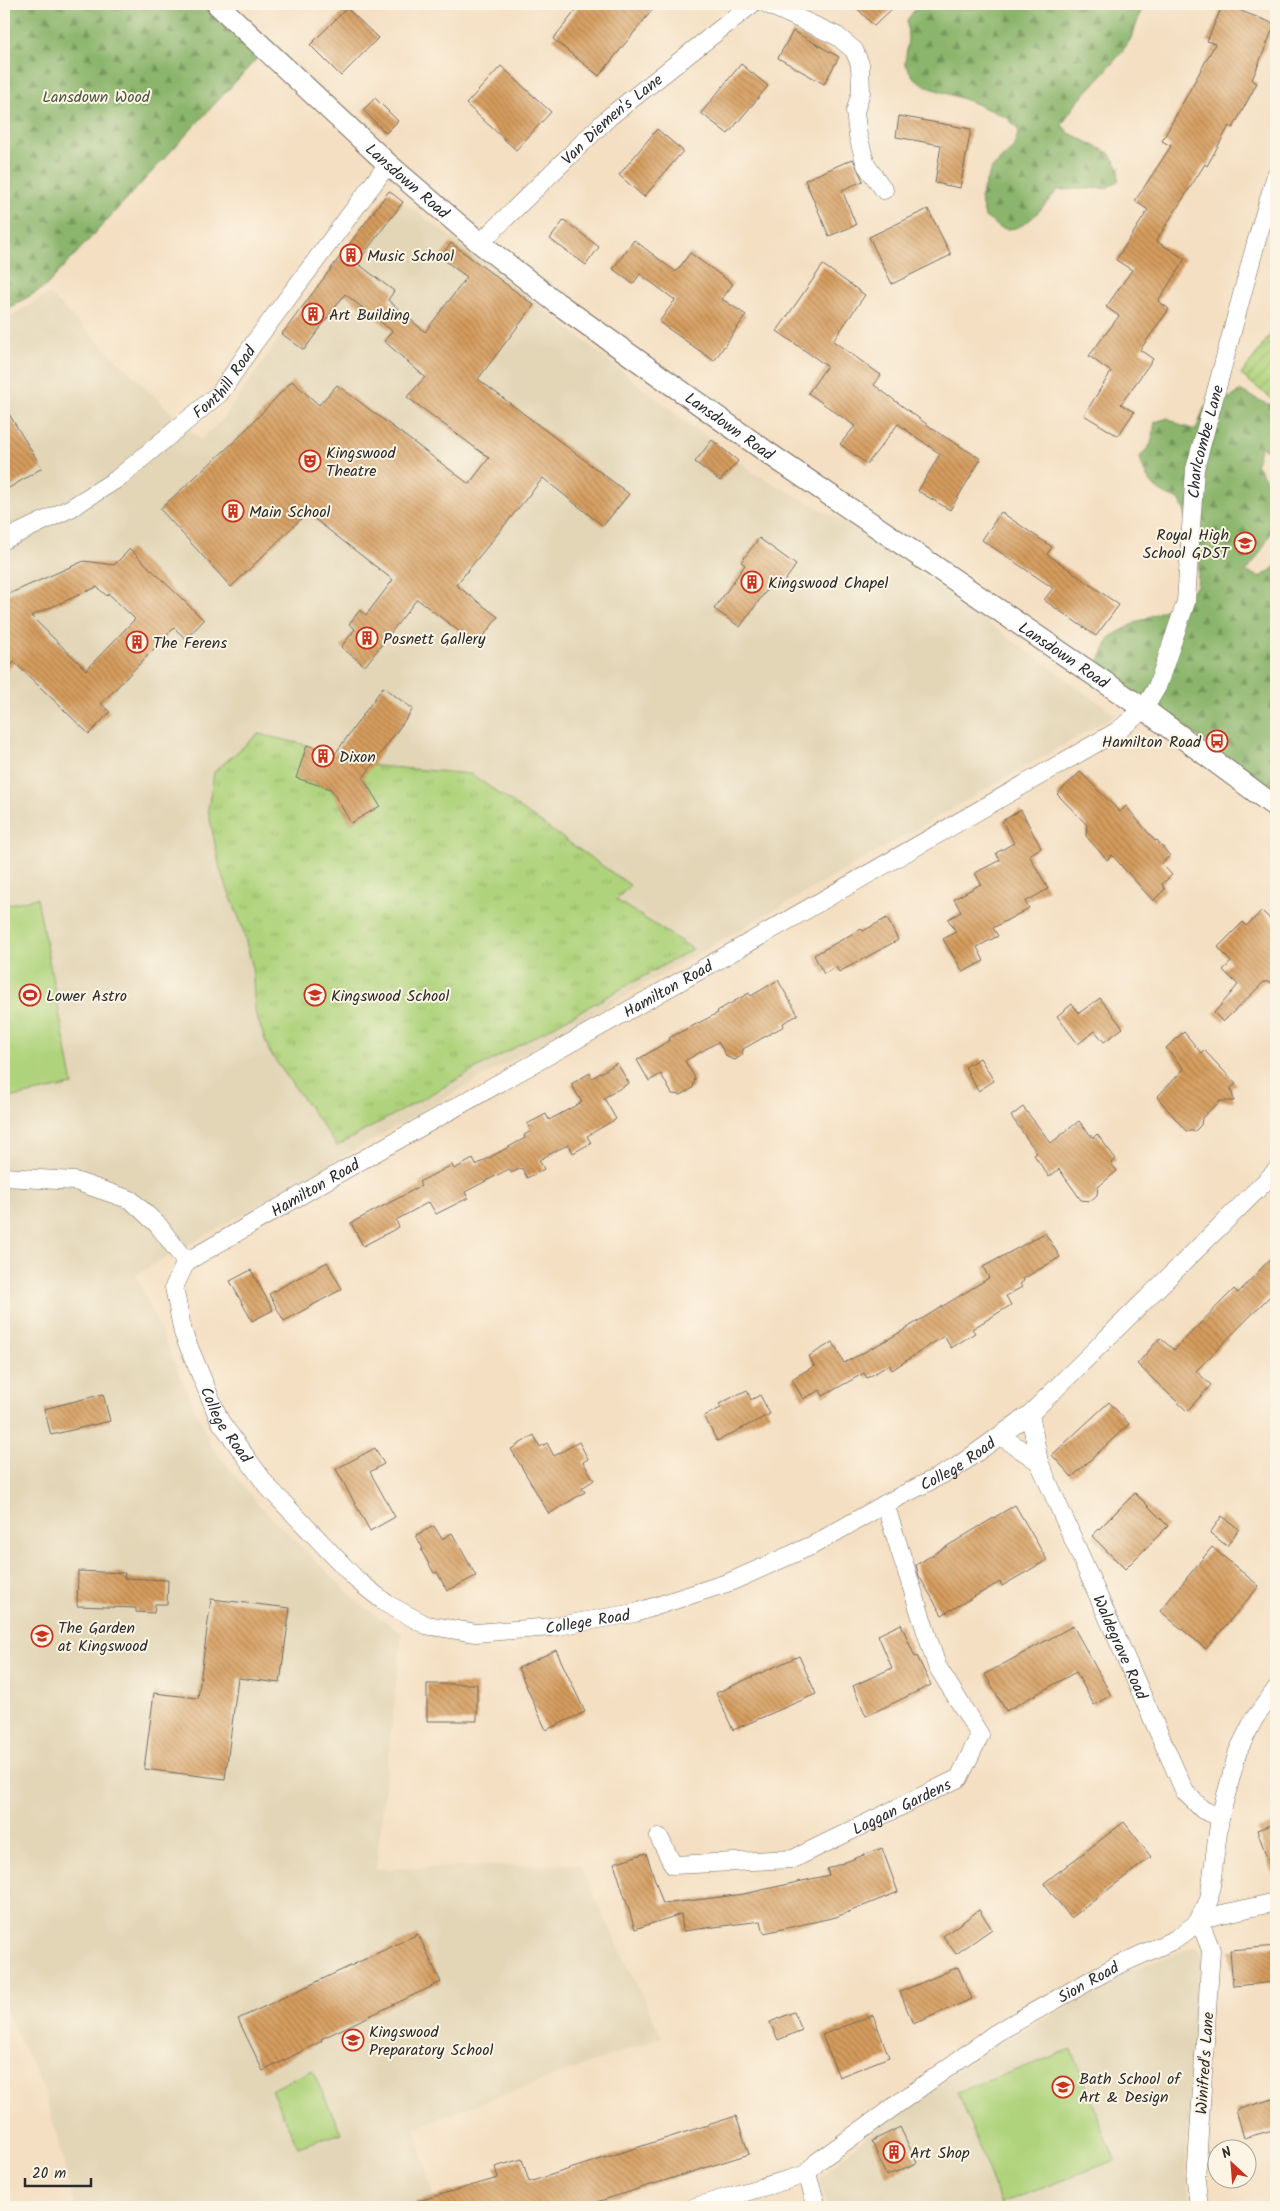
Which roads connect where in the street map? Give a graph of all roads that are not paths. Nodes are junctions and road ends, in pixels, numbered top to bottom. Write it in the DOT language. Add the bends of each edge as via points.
graph roads {
  1 [pos="217,4"];
  2 [pos="752,4"];
  3 [pos="768,4"];
  4 [pos="388,164"];
  5 [pos="1276,175"];
  6 [pos="884,190"];
  7 [pos="480,243"];
  8 [pos="4,540"];
  9 [pos="1144,709"];
  10 [pos="1276,807"];
  11 [pos="1276,1171"];
  12 [pos="4,1177"];
  13 [pos="186,1262"];
  14 [pos="1030,1414"];
  15 [pos="1001,1436"];
  16 [pos="1039,1462"];
  17 [pos="885,1504"];
  18 [pos="1276,1689"];
  19 [pos="1220,1817"];
  20 [pos="659,1837"];
  21 [pos="1276,1902"];
  22 [pos="1198,1921"];
  23 [pos="808,2174"];
  24 [pos="695,2207"];
  25 [pos="817,2207"];
  26 [pos="1198,2207"];
  1 -- 4 [label="street, Lansdown Road"];
  2 -- 7 [label="street, Van Diemen's Lane" via="609,116"];
  3 -- 6 [label="street" via="837,36 854,50 860,64 861,92 855,112 858,136 866,165"];
  4 -- 7 [label="street, Lansdown Road"];
  4 -- 8 [label="street, Fonthill Road" via="220,393 117,479 71,508"];
  5 -- 9 [label="street, Charlcombe Lane" via="1195,469 1186,602 1157,687"];
  7 -- 9 [label="street, Lansdown Road" via="557,303 771,455"];
  9 -- 10 [label="street, Lansdown Road"];
  9 -- 13 [label="street, Hamilton Road" via="1102,740"];
  11 -- 14 [label="street, College Road"];
  12 -- 13 [label="street" via="76,1181 131,1200 158,1225"];
  13 -- 17 [label="street, College Road" via="174,1287 183,1333 220,1421 267,1486 357,1580 387,1604 426,1625 476,1633 551,1627 635,1613 730,1582 813,1545"];
  14 -- 15 [label="street, College Road"];
  14 -- 16 [label="street, Waldegrave Road"];
  15 -- 16 [label="street"];
  15 -- 17 [label="street, College Road" via="955,1468"];
  16 -- 19 [label="street, Waldegrave Road" via="1185,1792 1203,1810"];
  17 -- 20 [label="street, Laggan Gardens" via="938,1666 980,1735 959,1778 794,1859 673,1865"];
  18 -- 19 [label="street" via="1254,1719 1238,1751"];
  19 -- 22 [label="street" via="1209,1900"];
  21 -- 22 [label="street"];
  22 -- 23 [label="street, Sion Road" via="1176,1939 1116,1966 996,2033 816,2162"];
  22 -- 26 [label="street, Winifred's Lane" via="1211,1950 1196,2180"];
  23 -- 24 [label="street"];
  23 -- 25 [label="street"];
}
